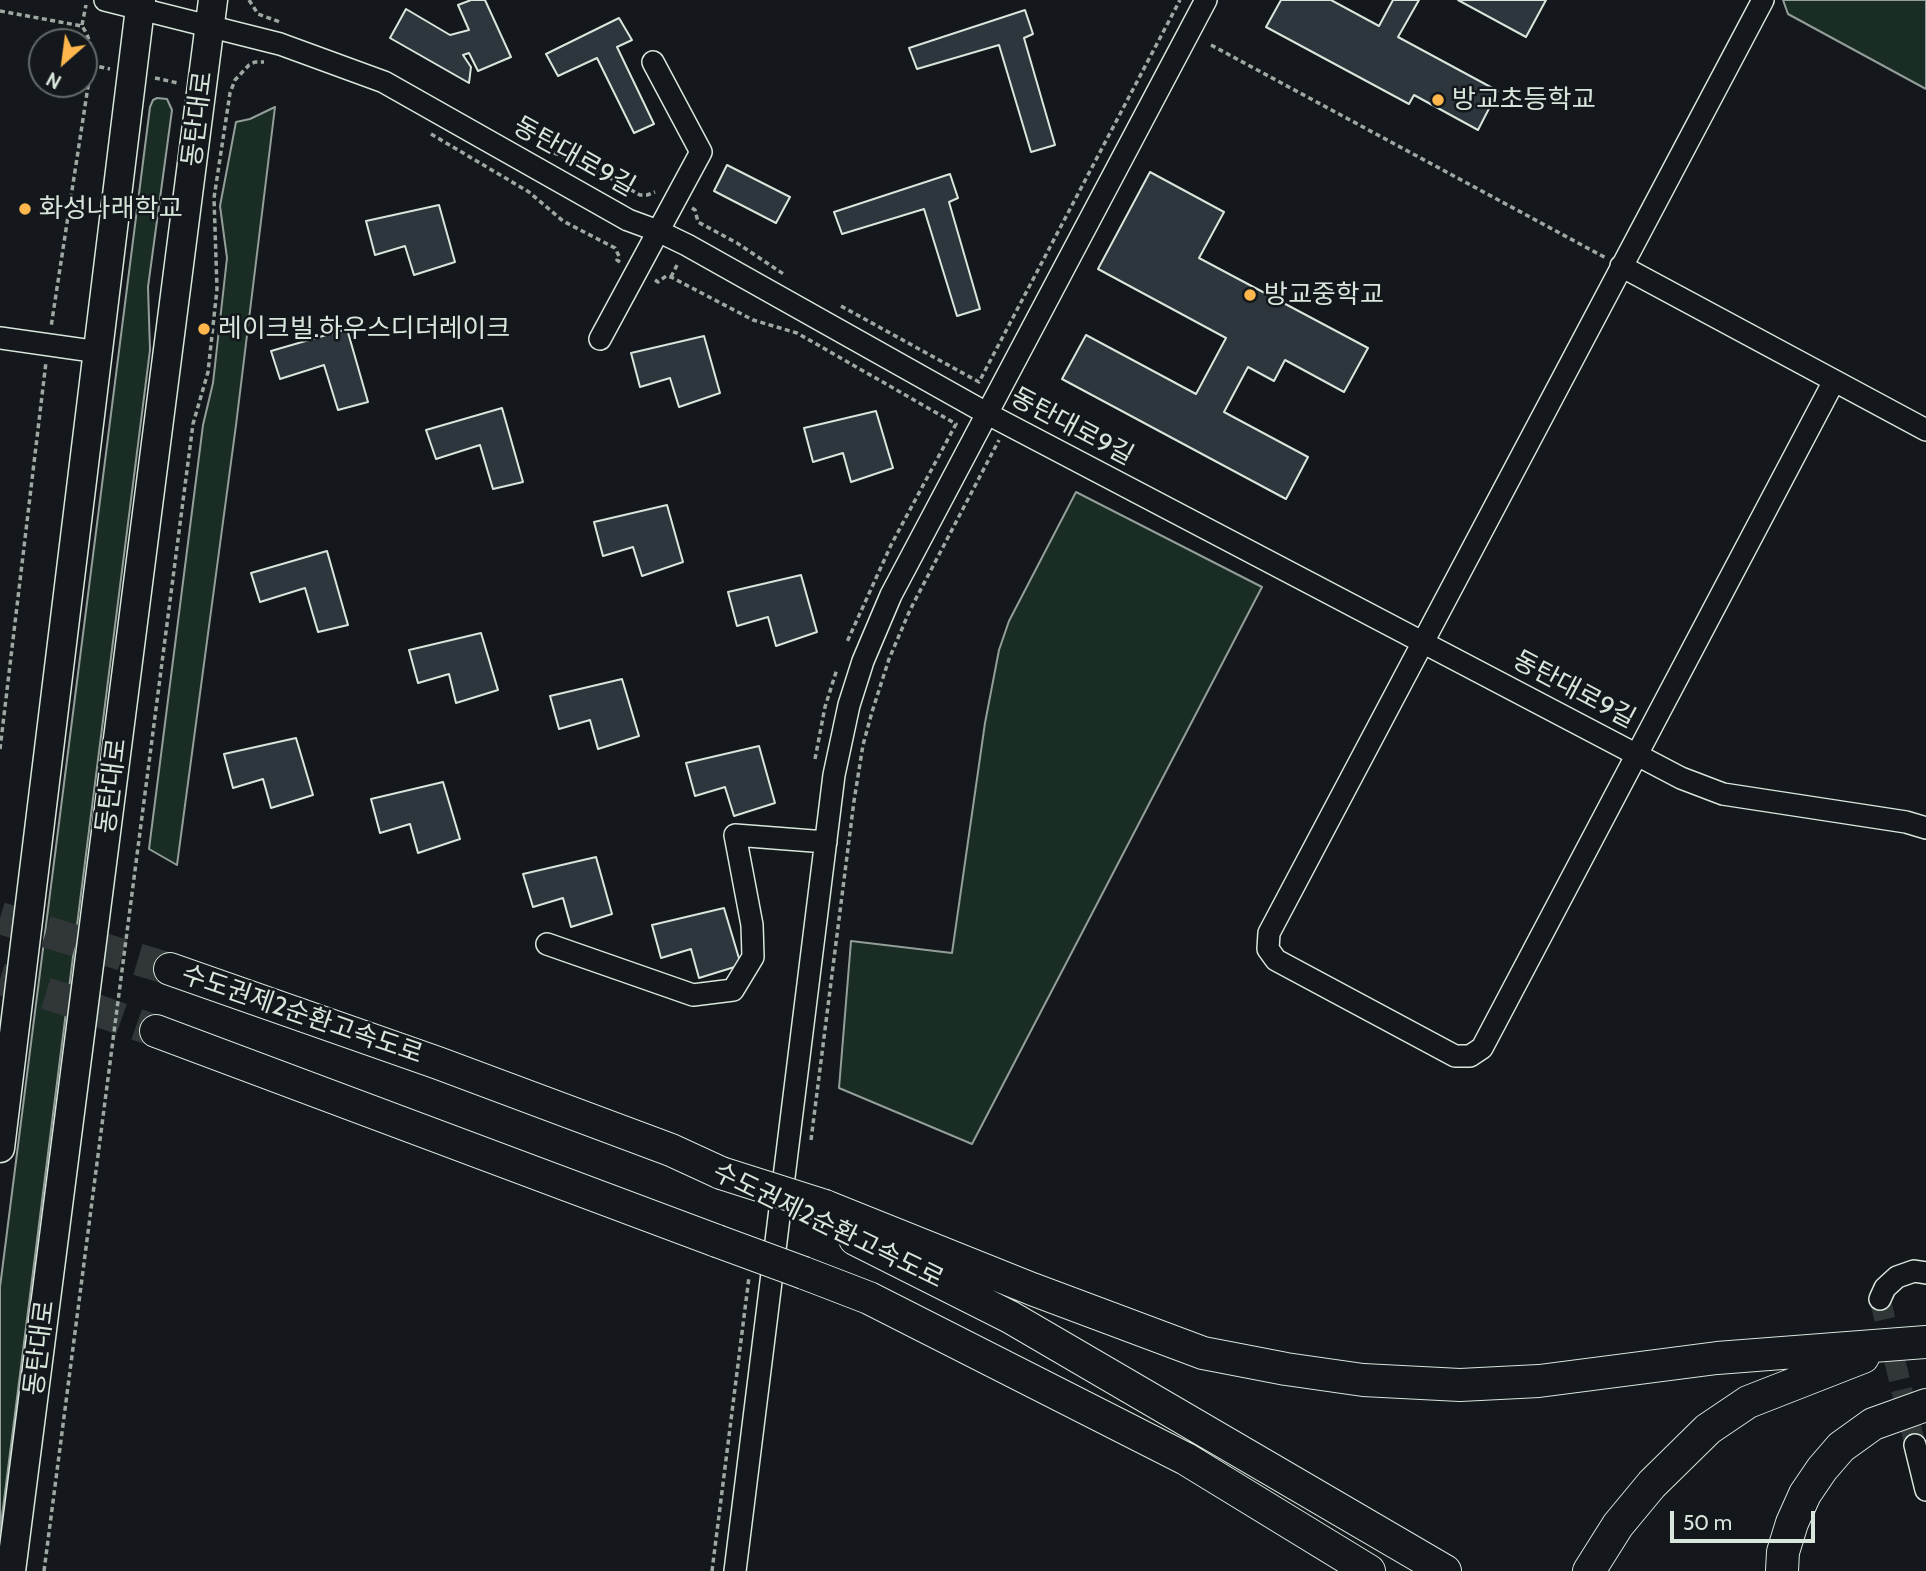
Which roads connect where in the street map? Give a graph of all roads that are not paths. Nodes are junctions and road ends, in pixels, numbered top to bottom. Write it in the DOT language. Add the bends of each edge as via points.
graph roads {
  1 [pos="105,0"];
  2 [pos="1206,0"];
  3 [pos="1763,0"];
  4 [pos="141,4"];
  5 [pos="211,13"];
  6 [pos="653,62"];
  7 [pos="659,231"];
  8 [pos="1621,266"];
  9 [pos="0,338"];
  10 [pos="600,339"];
  11 [pos="99,352"];
  12 [pos="1834,381"];
  13 [pos="986,414"];
  14 [pos="1926,430"];
  15 [pos="1423,642"];
  16 [pos="1637,755"];
  17 [pos="1926,828"];
  18 [pos="826,842"];
  19 [pos="547,944"];
  20 [pos="170,969"];
  21 [pos="156,1031"];
  22 [pos="0,1148"];
  23 [pos="822,1213"];
  24 [pos="1926,1273"];
  25 [pos="1880,1299"];
  26 [pos="1926,1344"];
  27 [pos="1926,1405"];
  28 [pos="1914,1445"];
  29 [pos="1926,1490"];
  30 [pos="11,1571"];
  31 [pos="736,1571"];
  32 [pos="1369,1571"];
  33 [pos="1445,1571"];
  34 [pos="1589,1571"];
  35 [pos="1782,1571"];
  1 -- 4 [label="street, 동탄대로9길"];
  2 -- 13 [label="street"];
  3 -- 8 [label="street"];
  4 -- 5 [label="street, 동탄대로9길"];
  4 -- 11 [label="main road"];
  5 -- 7 [label="street, 동탄대로9길" via="384,82 628,220"];
  5 -- 30 [label="main road, 동탄대로"];
  6 -- 7 [label="street" via="701,152"];
  7 -- 10 [label="street"];
  7 -- 13 [label="street, 동탄대로9길"];
  8 -- 12 [label="street"];
  8 -- 15 [label="street"];
  9 -- 11 [label="street"];
  11 -- 22 [label="main road"];
  12 -- 14 [label="street"];
  12 -- 16 [label="street"];
  13 -- 15 [label="street, 동탄대로9길"];
  13 -- 18 [label="street" via="891,595 863,661 841,740"];
  15 -- 16 [label="street, 동탄대로9길"];
  15 -- 16 [label="street" via="1269,933 1268,949 1276,960 1455,1056 1470,1056 1482,1048"];
  16 -- 17 [label="street, 동탄대로9길" via="1723,794"];
  18 -- 19 [label="street" via="735,835 752,925 753,957 733,990 693,995"];
  18 -- 31 [label="street"];
  20 -- 23 [label="highway, 수도권제2순환고속도로, bridge" via="671,1150"];
  21 -- 32 [label="highway, 수도권제2순환고속도로, bridge" via="869,1298 1186,1459"];
  23 -- 26 [label="highway" via="1203,1353 1363,1380 1460,1385 1539,1381 1717,1358"];
  23 -- 33 [label="highway, 수도권제2순환고속도로"];
  24 -- 25 [label="street" via="1914,1271 1897,1277"];
  26 -- 34 [label="highway" via="1869,1355 1748,1402 1708,1429 1652,1484"];
  27 -- 35 [label="highway" via="1873,1424 1841,1447 1805,1494 1783,1552"];
  28 -- 29 [label="street"];
}
